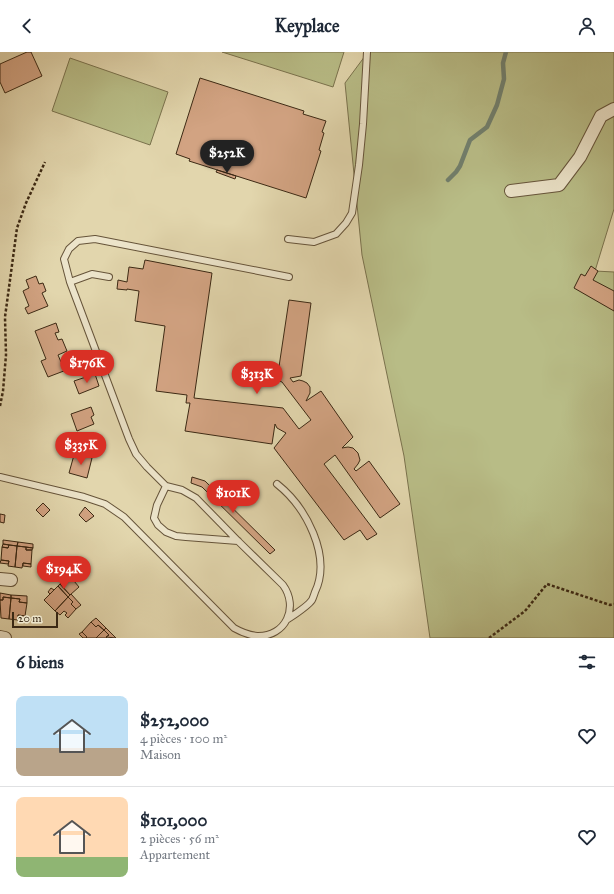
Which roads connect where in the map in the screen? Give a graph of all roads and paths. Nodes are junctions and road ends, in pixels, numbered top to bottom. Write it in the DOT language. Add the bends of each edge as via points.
graph roads {
  1 [pos="367,52"];
  2 [pos="614,109"];
  3 [pos="45,162"];
  4 [pos="510,191"];
  5 [pos="288,239"];
  6 [pos="109,277"];
  7 [pos="289,277"];
  8 [pos="70,282"];
  9 [pos="0,406"];
  10 [pos="0,477"];
  11 [pos="277,484"];
  12 [pos="166,486"];
  13 [pos="238,541"];
  14 [pos="614,604"];
  15 [pos="288,620"];
  16 [pos="0,637"];
  17 [pos="5,638"];
  18 [pos="489,638"];
  1 -- 5 [label="lane" via="362,138 352,213 336,234 314,242"];
  2 -- 4 [label="street" via="601,116 580,157 559,185"];
  3 -- 9 [label="path" via="17,228 5,317 6,355"];
  6 -- 8 [label="lane" via="92,274"];
  7 -- 8 [label="lane" via="95,239 78,242 69,249 64,259"];
  8 -- 12 [label="lane" via="129,440 136,454"];
  10 -- 15 [label="lane" via="105,504 124,517 234,628 245,634 271,634"];
  11 -- 15 [label="lane" via="300,509 315,535 322,566 319,585 311,601"];
  12 -- 13 [label="lane" via="182,490 196,498"];
  12 -- 13 [label="lane" via="154,518 166,532 176,536"];
  13 -- 15 [label="lane" via="288,591"];
  14 -- 18 [label="path" via="610,605 547,584 525,611"];
  16 -- 17 [label="street"];
}
